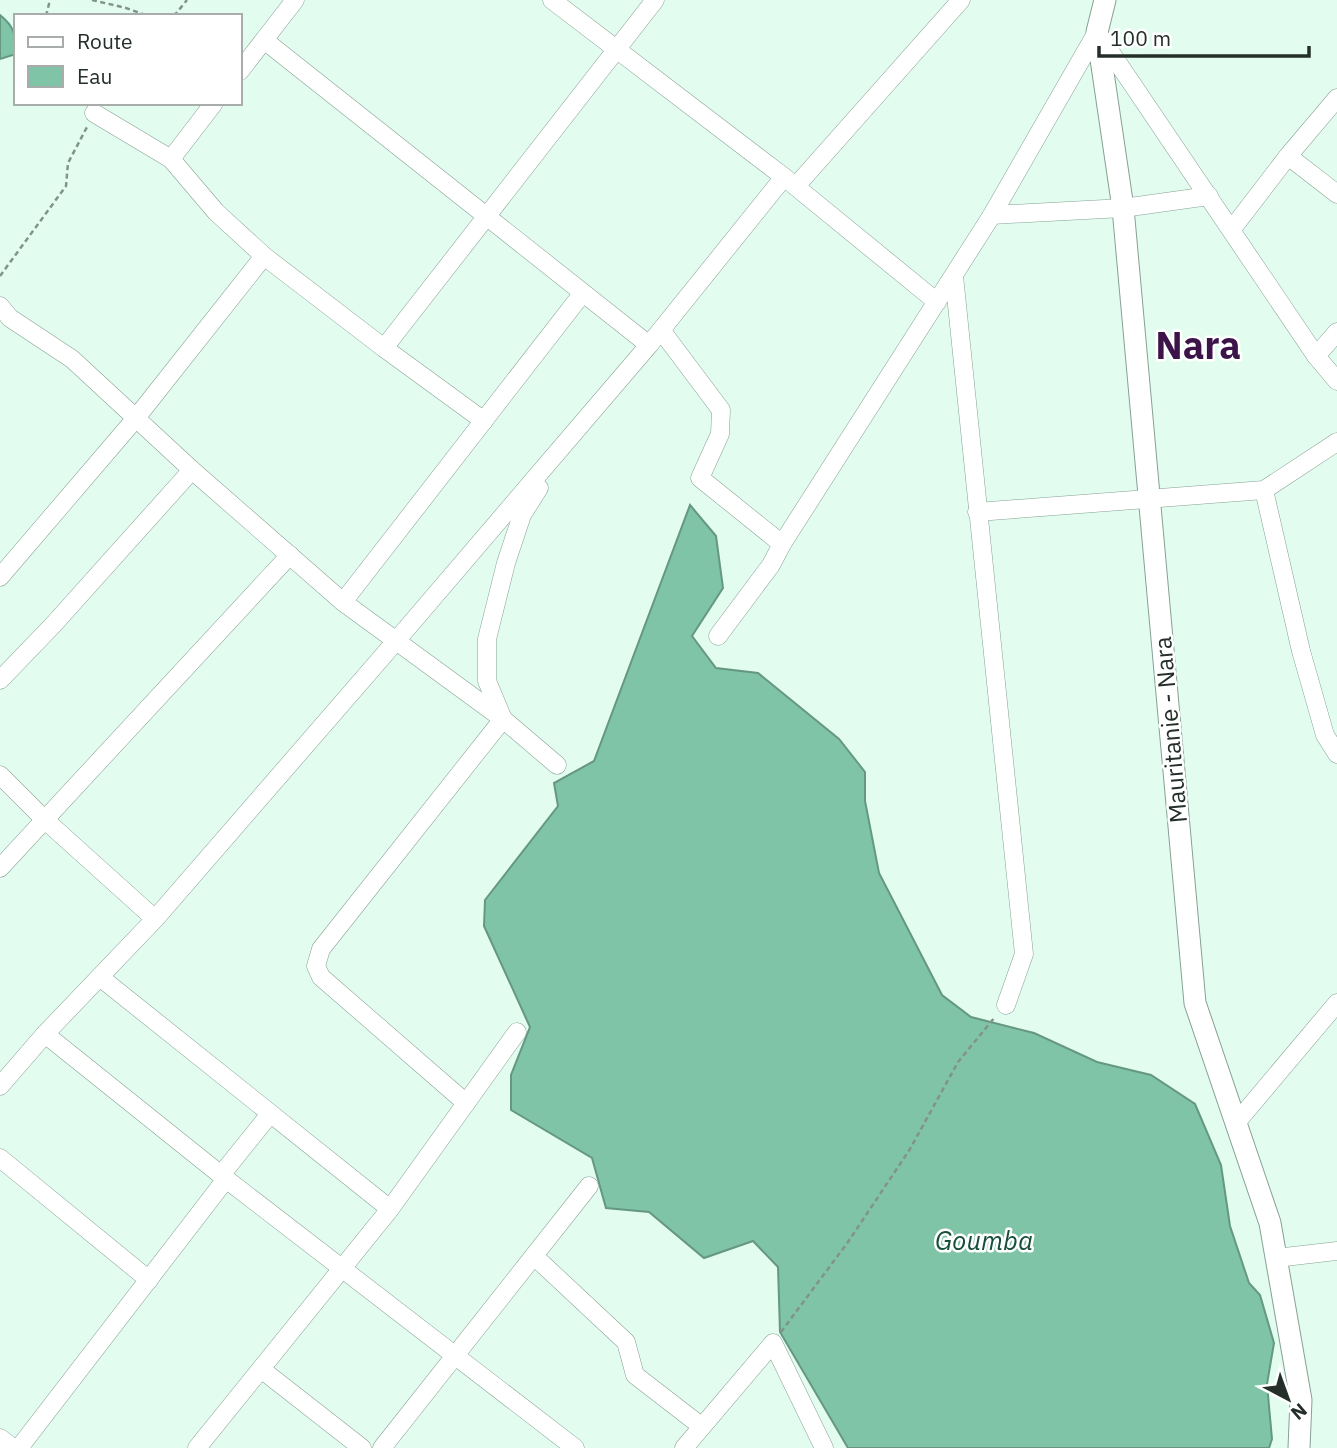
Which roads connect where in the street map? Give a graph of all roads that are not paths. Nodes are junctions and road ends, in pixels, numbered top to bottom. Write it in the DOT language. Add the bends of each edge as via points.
graph roads {
  1 [pos="295,0"];
  2 [pos="552,0"];
  3 [pos="655,0"];
  4 [pos="961,0"];
  5 [pos="1105,0"];
  6 [pos="1097,32"];
  7 [pos="264,40"];
  8 [pos="617,50"];
  9 [pos="242,68"];
  10 [pos="1337,98"];
  11 [pos="212,105"];
  12 [pos="94,113"];
  13 [pos="1288,156"];
  14 [pos="171,159"];
  15 [pos="790,182"];
  16 [pos="1337,194"];
  17 [pos="1209,196"];
  18 [pos="1124,208"];
  19 [pos="992,215"];
  20 [pos="488,216"];
  21 [pos="1232,229"];
  22 [pos="264,256"];
  23 [pos="954,276"];
  24 [pos="582,294"];
  25 [pos="937,302"];
  26 [pos="0,306"];
  27 [pos="661,330"];
  28 [pos="1337,332"];
  29 [pos="649,345"];
  30 [pos="384,348"];
  31 [pos="1316,356"];
  32 [pos="1337,381"];
  33 [pos="136,418"];
  34 [pos="484,421"];
  35 [pos="1337,442"];
  36 [pos="565,444"];
  37 [pos="192,470"];
  38 [pos="1265,490"];
  39 [pos="1150,498"];
  40 [pos="977,512"];
  41 [pos="782,544"];
  42 [pos="290,555"];
  43 [pos="0,577"];
  44 [pos="343,602"];
  45 [pos="718,636"];
  46 [pos="396,641"];
  47 [pos="0,680"];
  48 [pos="503,719"];
  49 [pos="1337,754"];
  50 [pos="558,765"];
  51 [pos="0,775"];
  52 [pos="44,819"];
  53 [pos="0,868"];
  54 [pos="155,919"];
  55 [pos="101,978"];
  56 [pos="1337,1003"];
  57 [pos="1006,1005"];
  58 [pos="517,1032"];
  59 [pos="45,1034"];
  60 [pos="0,1086"];
  61 [pos="466,1103"];
  62 [pos="270,1114"];
  63 [pos="1236,1123"];
  64 [pos="0,1158"];
  65 [pos="224,1177"];
  66 [pos="589,1186"];
  67 [pos="390,1209"];
  68 [pos="1337,1251"];
  69 [pos="534,1256"];
  70 [pos="1276,1258"];
  71 [pos="342,1268"];
  72 [pos="149,1280"];
  73 [pos="454,1357"];
  74 [pos="261,1369"];
  75 [pos="701,1426"];
  76 [pos="0,1438"];
  77 [pos="13,1448"];
  78 [pos="19,1448"];
  79 [pos="197,1448"];
  80 [pos="362,1448"];
  81 [pos="382,1448"];
  82 [pos="575,1448"];
  83 [pos="684,1448"];
  84 [pos="824,1448"];
  85 [pos="1300,1448"];
  1 -- 7 [label="street"];
  2 -- 8 [label="street"];
  3 -- 8 [label="street"];
  4 -- 15 [label="street"];
  5 -- 6 [label="main road, Mauritanie - Nara"];
  6 -- 17 [label="street"];
  6 -- 18 [label="main road, Mauritanie - Nara"];
  6 -- 19 [label="street"];
  7 -- 9 [label="street"];
  7 -- 20 [label="street"];
  8 -- 15 [label="street"];
  8 -- 20 [label="street"];
  10 -- 13 [label="street"];
  11 -- 14 [label="street"];
  12 -- 14 [label="street"];
  13 -- 16 [label="street"];
  13 -- 21 [label="street"];
  14 -- 22 [label="street" via="216,212"];
  15 -- 25 [label="street"];
  15 -- 27 [label="street"];
  17 -- 18 [label="street"];
  17 -- 21 [label="street"];
  18 -- 19 [label="street"];
  18 -- 39 [label="main road, Mauritanie - Nara"];
  19 -- 23 [label="street"];
  20 -- 24 [label="street"];
  20 -- 30 [label="street"];
  21 -- 31 [label="street"];
  22 -- 30 [label="street"];
  22 -- 33 [label="street"];
  23 -- 25 [label="street"];
  23 -- 40 [label="street"];
  24 -- 29 [label="street"];
  24 -- 34 [label="street"];
  25 -- 41 [label="street"];
  26 -- 33 [label="street" via="10,318 72,359"];
  27 -- 29 [label="street"];
  27 -- 41 [label="street" via="721,410 720,434 700,478"];
  28 -- 31 [label="street"];
  29 -- 36 [label="street"];
  30 -- 34 [label="street"];
  31 -- 32 [label="street"];
  33 -- 37 [label="street"];
  33 -- 43 [label="street"];
  34 -- 44 [label="street"];
  35 -- 38 [label="street"];
  36 -- 46 [label="street"];
  36 -- 48 [label="street" via="522,515 487,639 487,681"];
  37 -- 42 [label="street"];
  37 -- 47 [label="street"];
  38 -- 39 [label="street"];
  38 -- 49 [label="street" via="1301,651 1325,735"];
  39 -- 40 [label="street"];
  39 -- 63 [label="main road, Mauritanie - Nara" via="1195,1003"];
  40 -- 57 [label="street" via="1024,954"];
  41 -- 45 [label="street"];
  42 -- 44 [label="street"];
  42 -- 52 [label="street"];
  44 -- 46 [label="street"];
  46 -- 48 [label="street"];
  46 -- 54 [label="street"];
  48 -- 50 [label="street"];
  48 -- 61 [label="street" via="321,949 316,966 321,977"];
  51 -- 52 [label="street"];
  52 -- 53 [label="street"];
  52 -- 54 [label="street"];
  54 -- 55 [label="street"];
  55 -- 59 [label="street"];
  55 -- 62 [label="street"];
  56 -- 63 [label="street"];
  58 -- 61 [label="street"];
  59 -- 60 [label="street"];
  59 -- 65 [label="street"];
  61 -- 67 [label="street"];
  62 -- 65 [label="street"];
  62 -- 67 [label="street"];
  63 -- 70 [label="main road, Mauritanie - Nara" via="1270,1223"];
  64 -- 72 [label="street"];
  65 -- 71 [label="street"];
  65 -- 72 [label="street"];
  66 -- 69 [label="street"];
  67 -- 71 [label="street"];
  68 -- 70 [label="street"];
  69 -- 73 [label="street"];
  69 -- 75 [label="street" via="626,1342 635,1376"];
  70 -- 85 [label="main road, Mauritanie - Nara" via="1301,1400"];
  71 -- 73 [label="street"];
  71 -- 74 [label="street"];
  72 -- 78 [label="street"];
  73 -- 81 [label="street"];
  73 -- 82 [label="street"];
  74 -- 79 [label="street"];
  74 -- 80 [label="street"];
  75 -- 83 [label="street"];
  75 -- 84 [label="street" via="773,1343"];
  76 -- 77 [label="street"];
}
